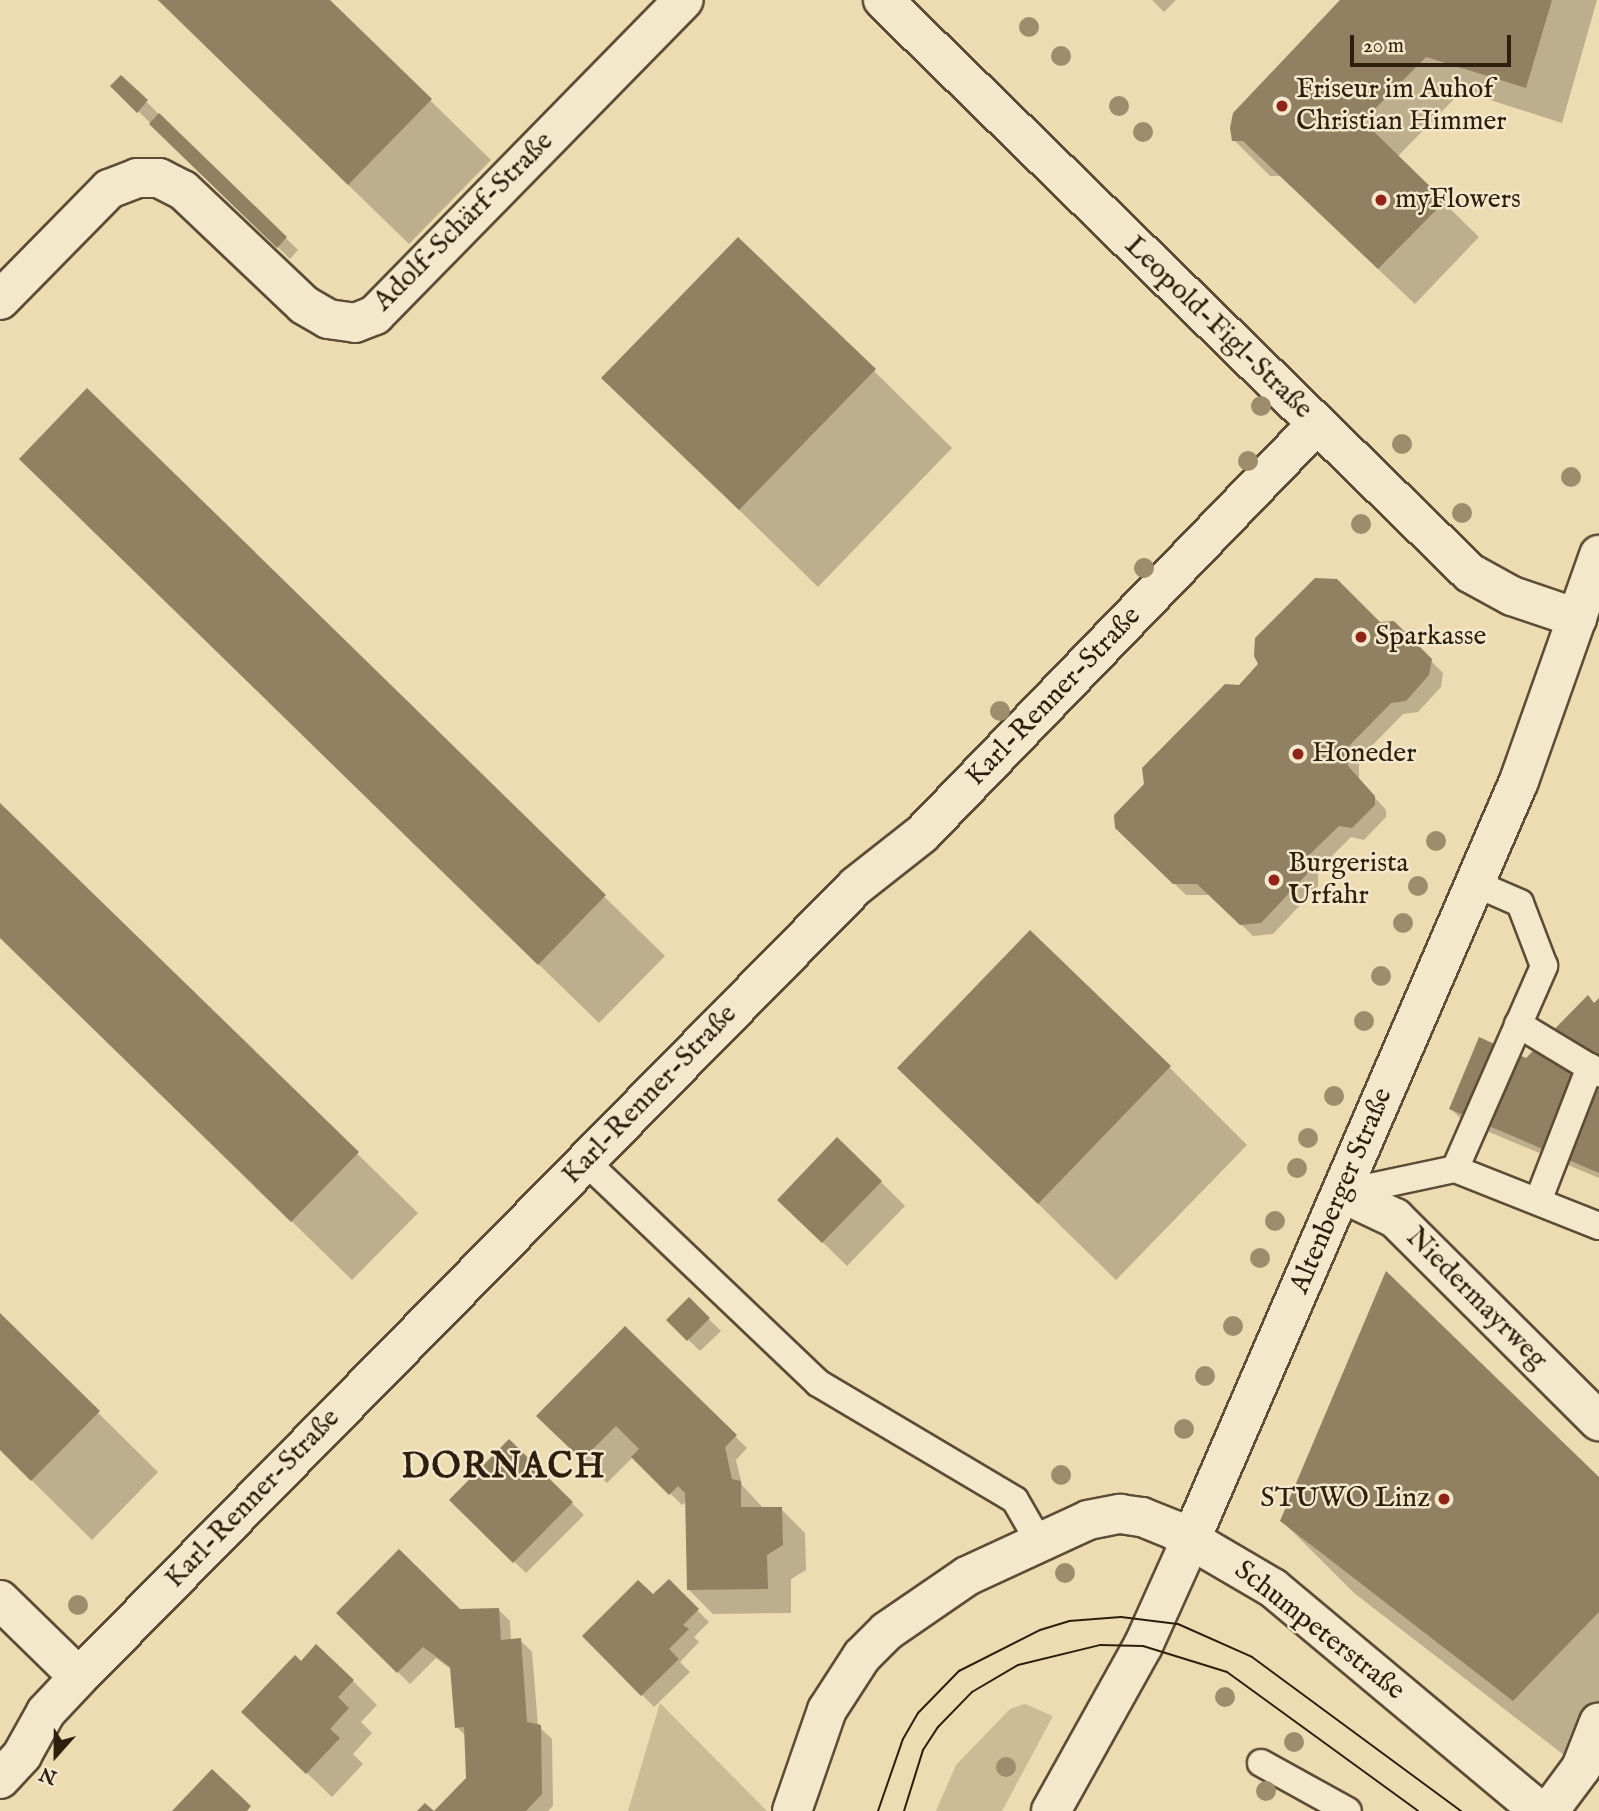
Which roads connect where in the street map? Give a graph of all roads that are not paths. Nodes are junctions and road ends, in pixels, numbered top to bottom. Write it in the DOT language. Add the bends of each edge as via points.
graph roads {
  1 [pos="683,0"];
  2 [pos="883,0"];
  3 [pos="0,300"];
  4 [pos="1316,425"];
  5 [pos="1599,555"];
  6 [pos="1577,618"];
  7 [pos="1474,883"];
  8 [pos="1518,1024"];
  9 [pos="1595,1070"];
  10 [pos="585,1161"];
  11 [pos="1455,1169"];
  12 [pos="1342,1192"];
  13 [pos="1538,1201"];
  14 [pos="1599,1226"];
  15 [pos="1599,1421"];
  16 [pos="1191,1539"];
  17 [pos="1027,1547"];
  18 [pos="0,1600"];
  19 [pos="79,1677"];
  20 [pos="1599,1722"];
  21 [pos="1261,1763"];
  22 [pos="0,1779"];
  23 [pos="792,1811"];
  24 [pos="1051,1811"];
  25 [pos="1348,1811"];
  26 [pos="1539,1811"];
  27 [pos="1549,1811"];
  1 -- 3 [label="street, Adolf-Schärf-Straße" via="375,315 355,323 328,319 304,305 183,190 159,178 137,178 108,189"];
  2 -- 4 [label="street, Leopold-Figl-Straße"];
  4 -- 6 [label="street, Leopold-Figl-Straße" via="1470,573 1512,596"];
  4 -- 10 [label="street, Karl-Renner-Straße" via="922,834 856,887"];
  5 -- 6 [label="street, Altenberger Straße"];
  6 -- 7 [label="street, Altenberger Straße" via="1519,781"];
  7 -- 8 [label="lane" via="1520,904 1544,966"];
  7 -- 12 [label="street, Altenberger Straße"];
  8 -- 9 [label="lane"];
  8 -- 11 [label="lane"];
  9 -- 13 [label="lane"];
  10 -- 17 [label="lane" via="818,1383 1015,1500 1032,1530"];
  10 -- 19 [label="street, Karl-Renner-Straße"];
  11 -- 12 [label="lane"];
  11 -- 13 [label="lane"];
  12 -- 15 [label="street, Niedermayrweg" via="1395,1218"];
  12 -- 16 [label="street, Altenberger Straße"];
  13 -- 14 [label="lane"];
  16 -- 17 [label="street, Schumpeterstraße" via="1142,1517 1120,1514 1088,1520"];
  16 -- 24 [label="street, Altenberger Straße" via="1143,1646"];
  16 -- 26 [label="street, Schumpeterstraße" via="1273,1588"];
  17 -- 23 [label="street, Schumpeterstraße" via="925,1603 862,1656 827,1710"];
  18 -- 19 [label="street"];
  19 -- 22 [label="street, Karl-Renner-Straße" via="46,1712 22,1755"];
  20 -- 27 [label="street" via="1581,1768"];
  21 -- 25 [label="lane"];
}
